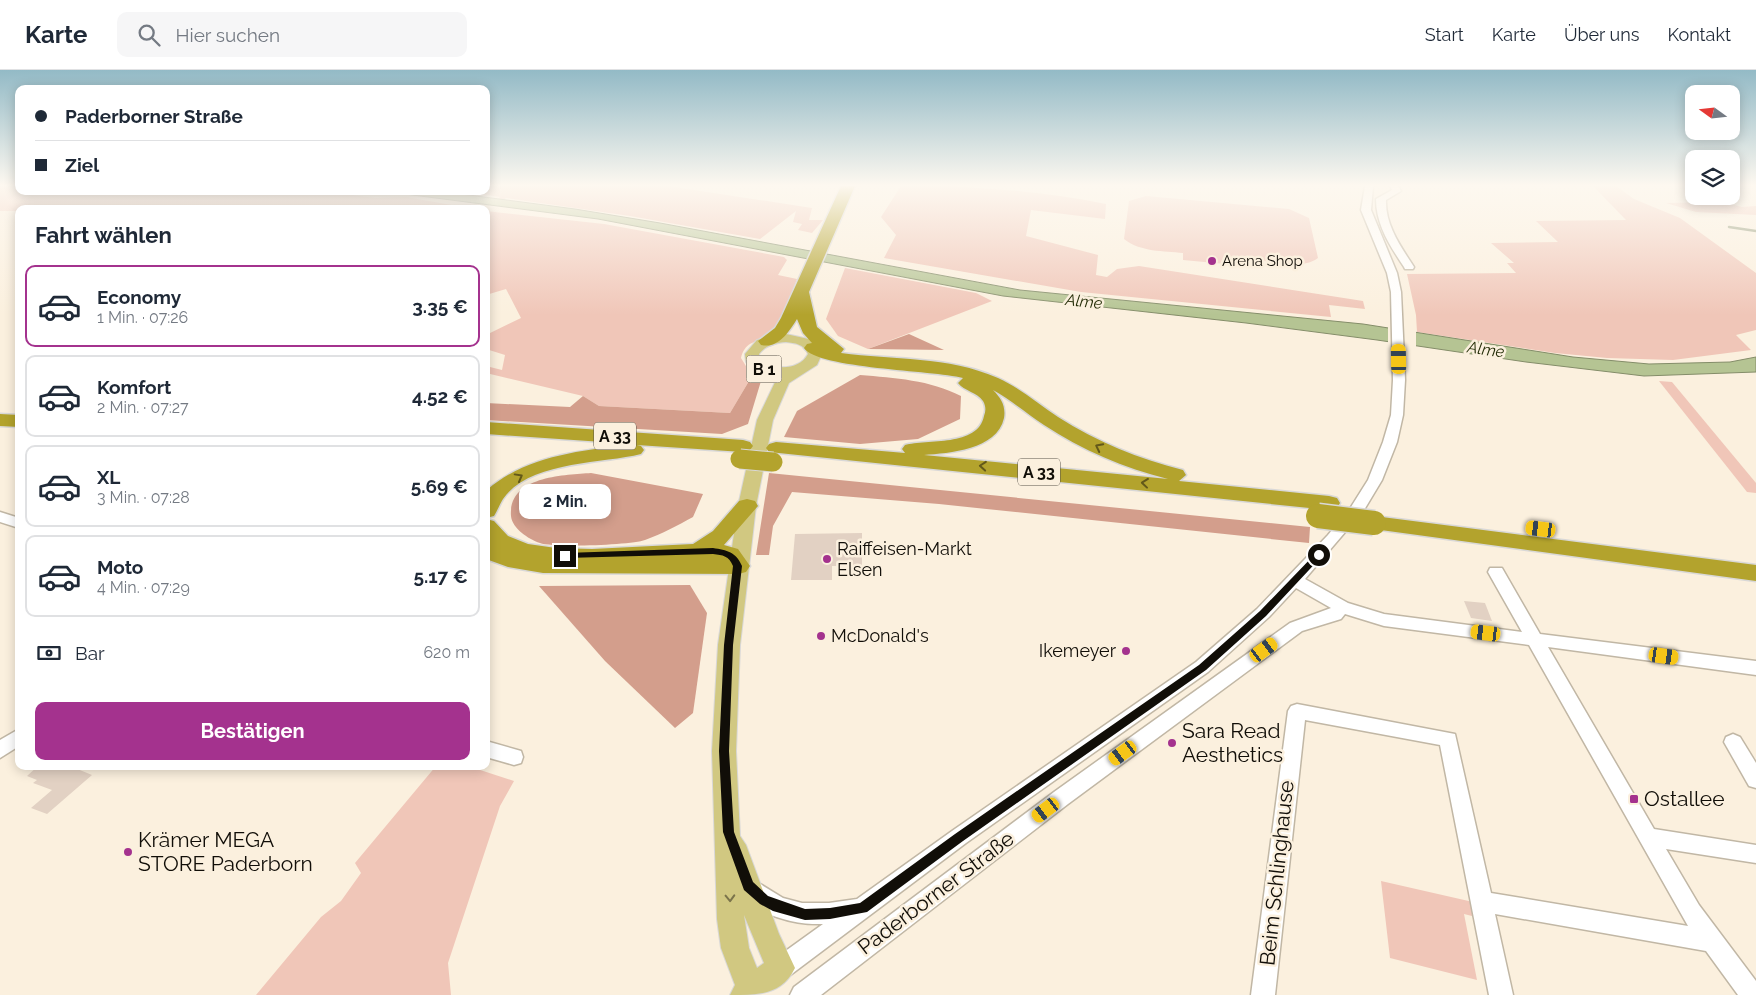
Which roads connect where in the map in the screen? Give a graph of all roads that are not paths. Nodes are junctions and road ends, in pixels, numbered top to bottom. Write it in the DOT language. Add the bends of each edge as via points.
graph roads {
  1 [pos="829,229"];
  2 [pos="1374,229"];
  3 [pos="1389,229"];
  4 [pos="1409,267"];
  5 [pos="798,301"];
  6 [pos="767,341"];
  7 [pos="805,356"];
  8 [pos="874,361"];
  9 [pos="762,368"];
  10 [pos="0,409"];
  11 [pos="15,409"];
  12 [pos="0,420"];
  13 [pos="765,420"];
  14 [pos="15,421"];
  15 [pos="490,428"];
  16 [pos="490,441"];
  17 [pos="634,450"];
  18 [pos="797,450"];
  19 [pos="742,452"];
  20 [pos="775,455"];
  21 [pos="1280,498"];
  22 [pos="490,505"];
  23 [pos="747,506"];
  24 [pos="1323,510"];
  25 [pos="1378,516"];
  26 [pos="0,517"];
  27 [pos="15,522"];
  28 [pos="490,533"];
  29 [pos="490,552"];
  30 [pos="697,552"];
  31 [pos="1756,558"];
  32 [pos="738,566"];
  33 [pos="1496,572"];
  34 [pos="1756,573"];
  35 [pos="1296,581"];
  36 [pos="1342,607"];
  37 [pos="1534,639"];
  38 [pos="1756,668"];
  39 [pos="15,739"];
  40 [pos="1733,742"];
  41 [pos="0,750"];
  42 [pos="490,750"];
  43 [pos="514,756"];
  44 [pos="1756,780"];
  45 [pos="729,832"];
  46 [pos="1648,837"];
  47 [pos="1756,854"];
  48 [pos="748,886"];
  49 [pos="1483,902"];
  50 [pos="863,908"];
  51 [pos="1711,941"];
  52 [pos="781,968"];
  53 [pos="749,992"];
  54 [pos="802,995"];
  55 [pos="1263,995"];
  56 [pos="1501,995"];
  57 [pos="1752,995"];
  1 -- 5 [label="highway, B 1"];
  2 -- 35 [label="street, Paderborner Straße" via="1392,273 1398,315 1396,415 1390,442 1375,480 1357,510"];
  3 -- 4 [label="street"];
  5 -- 6 [label="highway, B 1" via="781,331"];
  5 -- 7 [label="highway, B 1" via="794,329"];
  5 -- 8 [label="highway" via="806,326 813,335 840,351"];
  6 -- 7 [label="main road, B 1" via="786,338"];
  6 -- 9 [label="main road, B 1" via="756,347 751,355 754,363"];
  7 -- 8 [label="highway"];
  7 -- 9 [label="main road, B 1" via="780,372"];
  7 -- 13 [label="main road, B 1" via="782,381"];
  7 -- 18 [label="highway" via="824,363 954,378 987,395 995,406 995,417 983,434 951,446"];
  21 -- 8 [label="highway, one-way" via="1160,471 1128,460 1066,430 1005,389 982,378 927,366"];
  9 -- 13 [label="main road, B 1" via="768,382 764,399"];
  10 -- 11 [label="highway"];
  12 -- 14 [label="highway"];
  13 -- 23 [label="main road, B 1"];
  15 -- 19 [label="highway, A 33"];
  16 -- 17 [label="highway, A 33"];
  17 -- 19 [label="highway, A 33"];
  22 -- 17 [label="highway, one-way" via="499,490 530,471 570,460"];
  18 -- 20 [label="highway, A 33"];
  21 -- 18 [label="highway, A 33, one-way"];
  19 -- 20 [label="highway, A 33, bridge"];
  20 -- 24 [label="highway, A 33"];
  21 -- 24 [label="highway, A 33"];
  23 -- 30 [label="highway" via="721,536"];
  23 -- 32 [label="main road, B 1"];
  24 -- 25 [label="highway, A 33, bridge"];
  25 -- 31 [label="highway, A 33"];
  25 -- 34 [label="highway, A 33"];
  26 -- 27 [label="street"];
  28 -- 30 [label="highway" via="504,545 541,555"];
  29 -- 32 [label="highway" via="508,559 543,565"];
  30 -- 32 [label="highway" via="728,553"];
  32 -- 45 [label="main road" via="729,645 724,751"];
  33 -- 37 [label="street"];
  35 -- 36 [label="street"];
  35 -- 50 [label="street, Paderborner Straße" via="1202,667"];
  36 -- 37 [label="street" via="1401,623"];
  36 -- 54 [label="street, Paderborner Straße" via="1334,615 1296,627 1061,798"];
  37 -- 38 [label="street"];
  37 -- 46 [label="street"];
  39 -- 41 [label="street"];
  40 -- 44 [label="street"];
  42 -- 43 [label="street"];
  45 -- 48 [label="main road"];
  45 -- 53 [label="main road, one-way" via="729,896 734,941"];
  46 -- 47 [label="street"];
  46 -- 51 [label="street"];
  48 -- 50 [label="street" via="764,900 791,912 830,914"];
  48 -- 52 [label="main road" via="767,940"];
  49 -- 51 [label="street"];
  49 -- 55 [label="street, Beim Schlinghause" via="1448,739 1297,711"];
  49 -- 56 [label="street, Beim Schlinghause"];
  50 -- 52 [label="street, Paderborner Straße"];
  51 -- 57 [label="street"];
  52 -- 53 [label="main road, Paderborner Straße"];
}
